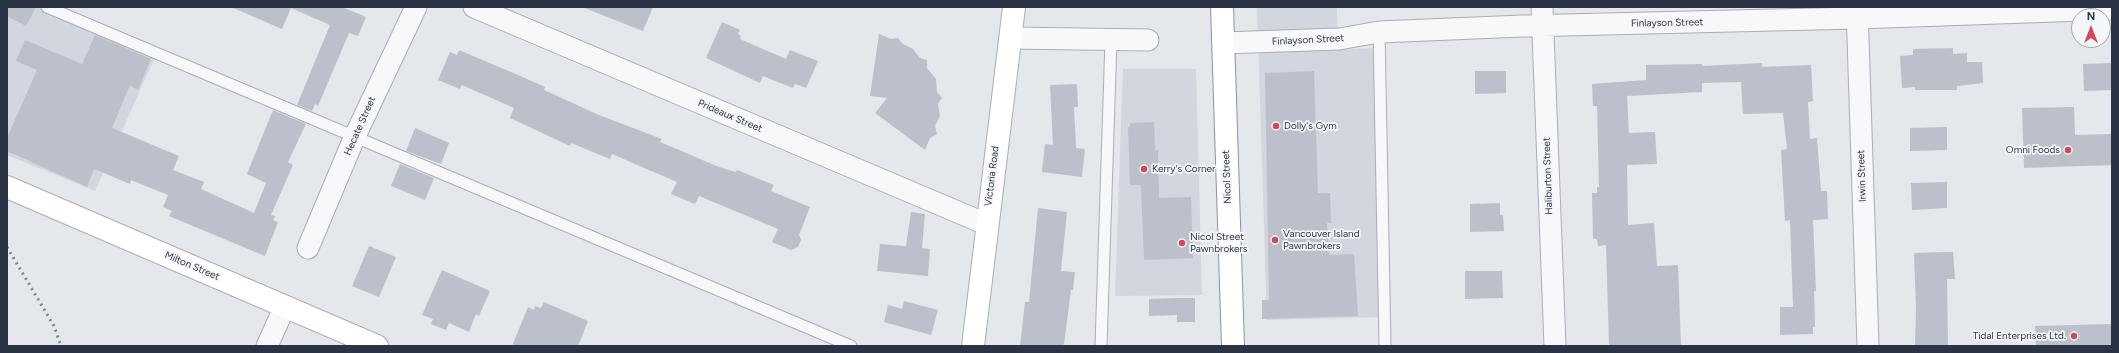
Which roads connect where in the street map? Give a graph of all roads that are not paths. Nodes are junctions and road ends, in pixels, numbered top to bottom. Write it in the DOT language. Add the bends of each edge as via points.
graph roads {
  1 [pos="47,7"];
  2 [pos="416,7"];
  3 [pos="474,7"];
  4 [pos="1014,7"];
  5 [pos="1222,7"];
  6 [pos="2112,8"];
  7 [pos="1857,13"];
  8 [pos="1542,16"];
  9 [pos="1379,32"];
  10 [pos="1010,38"];
  11 [pos="1111,40"];
  12 [pos="1148,40"];
  13 [pos="1223,43"];
  14 [pos="355,136"];
  15 [pos="7,187"];
  16 [pos="986,224"];
  17 [pos="308,248"];
  18 [pos="285,306"];
  19 [pos="267,346"];
  20 [pos="378,346"];
  21 [pos="851,346"];
  22 [pos="972,346"];
  23 [pos="1101,346"];
  24 [pos="1233,346"];
  25 [pos="1385,346"];
  26 [pos="1555,346"];
  27 [pos="1868,346"];
  1 -- 14 [label="lane"];
  2 -- 14 [label="street, Hecate Street"];
  3 -- 16 [label="street, Prideaux Street"];
  4 -- 10 [label="main road, Victoria Road"];
  5 -- 13 [label="main road, Nicol Street"];
  6 -- 7 [label="street, Finlayson Street"];
  7 -- 8 [label="street, Finlayson Street"];
  7 -- 27 [label="street, Irwin Street"];
  8 -- 9 [label="street, Finlayson Street"];
  8 -- 26 [label="street, Haliburton Street"];
  9 -- 13 [label="street, Finlayson Street" via="1339,39"];
  9 -- 25 [label="lane"];
  10 -- 11 [label="street"];
  10 -- 16 [label="main road, Victoria Road"];
  11 -- 12 [label="street"];
  11 -- 23 [label="lane"];
  13 -- 24 [label="main road, Nicol Street"];
  14 -- 17 [label="street, Hecate Street"];
  14 -- 21 [label="lane"];
  15 -- 18 [label="main road, Milton Street"];
  16 -- 22 [label="main road, Victoria Road"];
  18 -- 19 [label="street"];
  18 -- 20 [label="main road, Milton Street"];
}
